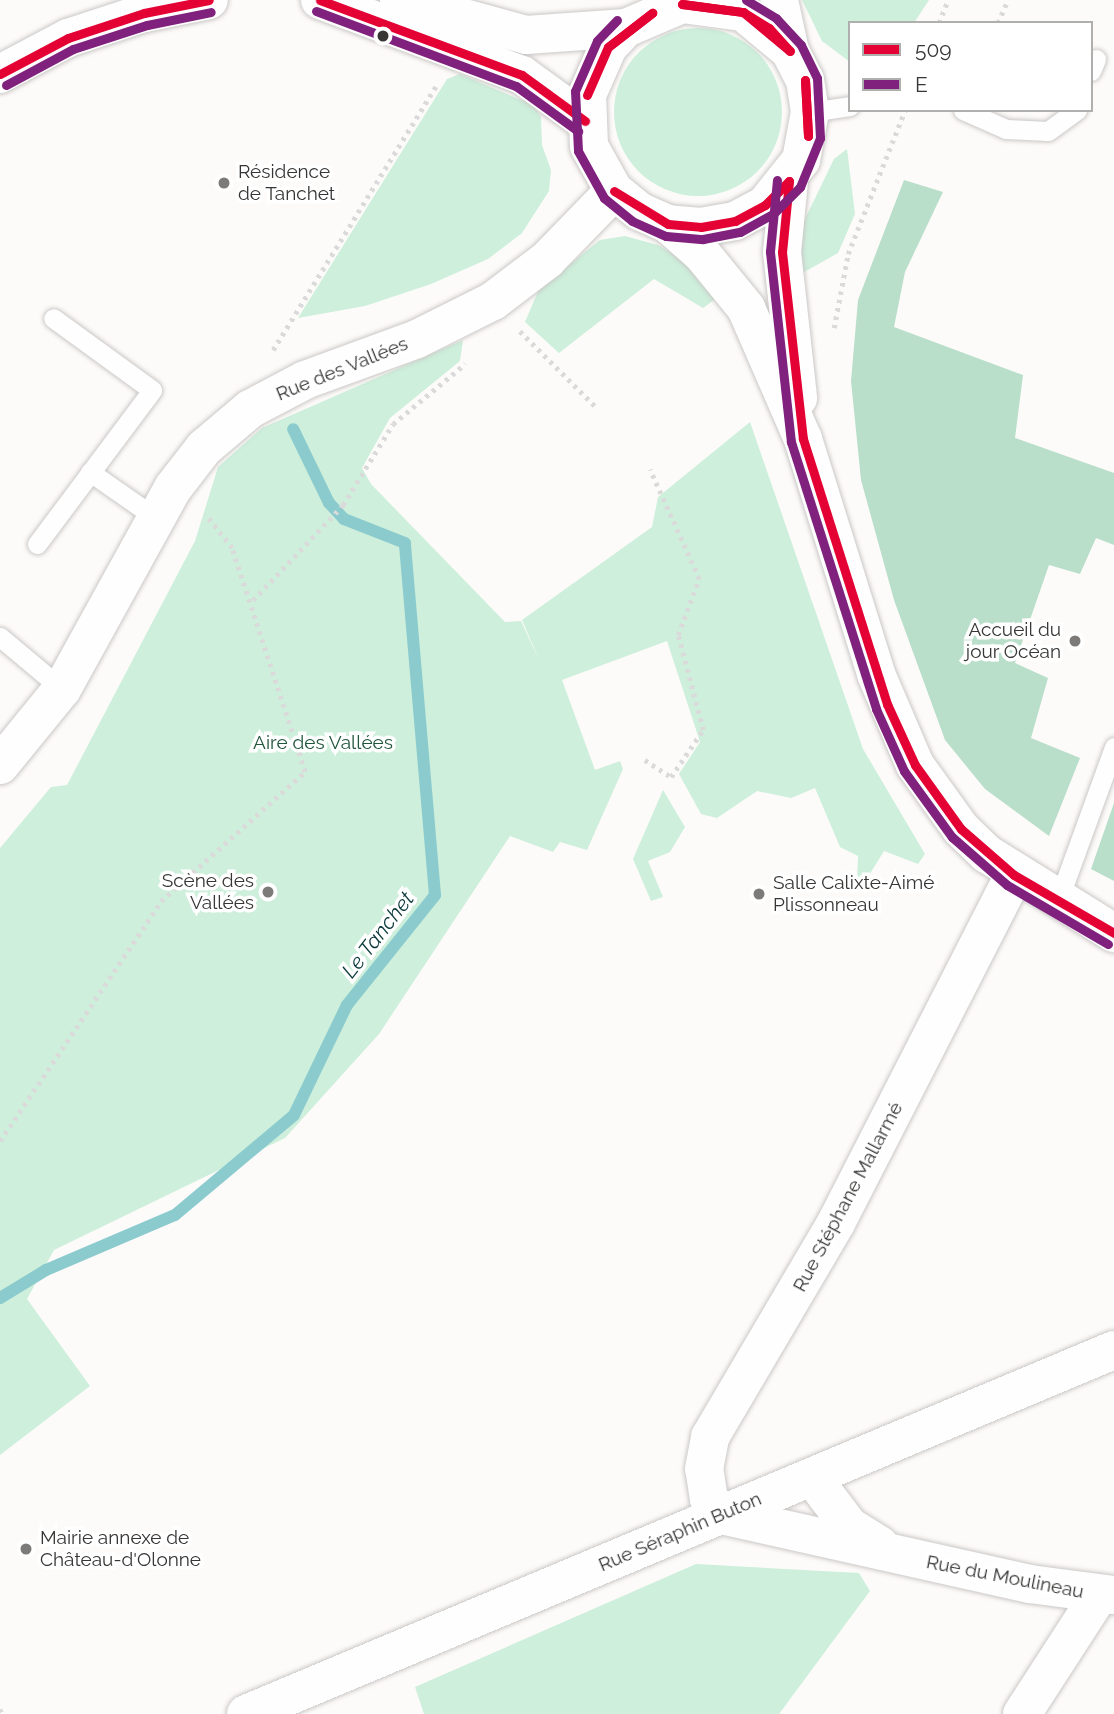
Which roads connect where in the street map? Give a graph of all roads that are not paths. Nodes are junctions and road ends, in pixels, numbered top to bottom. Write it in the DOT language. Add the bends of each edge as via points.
graph roads {
  1 [pos="209,0"];
  2 [pos="320,0"];
  3 [pos="399,0"];
  4 [pos="779,0"];
  5 [pos="649,14"];
  6 [pos="790,51"];
  7 [pos="0,74"];
  8 [pos="848,106"];
  9 [pos="810,111"];
  10 [pos="968,112"];
  11 [pos="1074,112"];
  12 [pos="585,121"];
  13 [pos="789,181"];
  14 [pos="614,191"];
  15 [pos="668,224"];
  16 [pos="54,318"];
  17 [pos="803,439"];
  18 [pos="90,472"];
  19 [pos="156,518"];
  20 [pos="37,544"];
  21 [pos="0,637"];
  22 [pos="62,689"];
  23 [pos="1114,747"];
  24 [pos="0,765"];
  25 [pos="1014,876"];
  26 [pos="1058,901"];
  27 [pos="1114,933"];
  28 [pos="1114,1350"];
  29 [pos="812,1477"];
  30 [pos="721,1516"];
  31 [pos="895,1556"];
  32 [pos="1107,1595"];
  33 [pos="246,1714"];
  34 [pos="1022,1714"];
  1 -- 7 [label="street" via="144,13 68,38"];
  2 -- 12 [label="street" via="522,75"];
  3 -- 5 [label="street" via="526,35"];
  4 -- 6 [label="street"];
  5 -- 6 [label="street" via="682,4 713,4 752,18"];
  5 -- 12 [label="street" via="595,70"];
  6 -- 9 [label="street" via="805,80"];
  8 -- 9 [label="lane"];
  9 -- 13 [label="street" via="808,136"];
  10 -- 11 [label="lane" via="1006,129 1048,131"];
  12 -- 14 [label="street" via="589,146"];
  13 -- 15 [label="street" via="765,205 735,221 701,228"];
  13 -- 17 [label="street" via="782,252"];
  14 -- 15 [label="street" via="639,211"];
  14 -- 19 [label="street, Rue des Vallées" via="547,260 493,300 417,339 305,380 250,408 204,449"];
  15 -- 17 [label="street" via="702,254 746,309"];
  16 -- 18 [label="lane" via="152,390"];
  17 -- 25 [label="street" via="876,674 910,755 961,829"];
  18 -- 19 [label="lane"];
  18 -- 20 [label="lane"];
  19 -- 22 [label="street, Rue des Vallées"];
  21 -- 22 [label="lane"];
  22 -- 24 [label="street, Rue des Vallées"];
  23 -- 26 [label="lane"];
  25 -- 26 [label="street"];
  25 -- 30 [label="street, Rue Stéphane Mallarmé" via="830,1233 710,1437 704,1469 709,1499"];
  26 -- 27 [label="street"];
  28 -- 29 [label="street, Rue Séraphin Buton"];
  29 -- 30 [label="street, Rue Séraphin Buton"];
  29 -- 31 [label="street, Rue du Moulineau" via="849,1526"];
  30 -- 31 [label="street, Rue du Moulineau"];
  30 -- 33 [label="street, Rue Séraphin Buton"];
  31 -- 32 [label="street, Rue du Moulineau"];
  32 -- 34 [label="street"];
}
